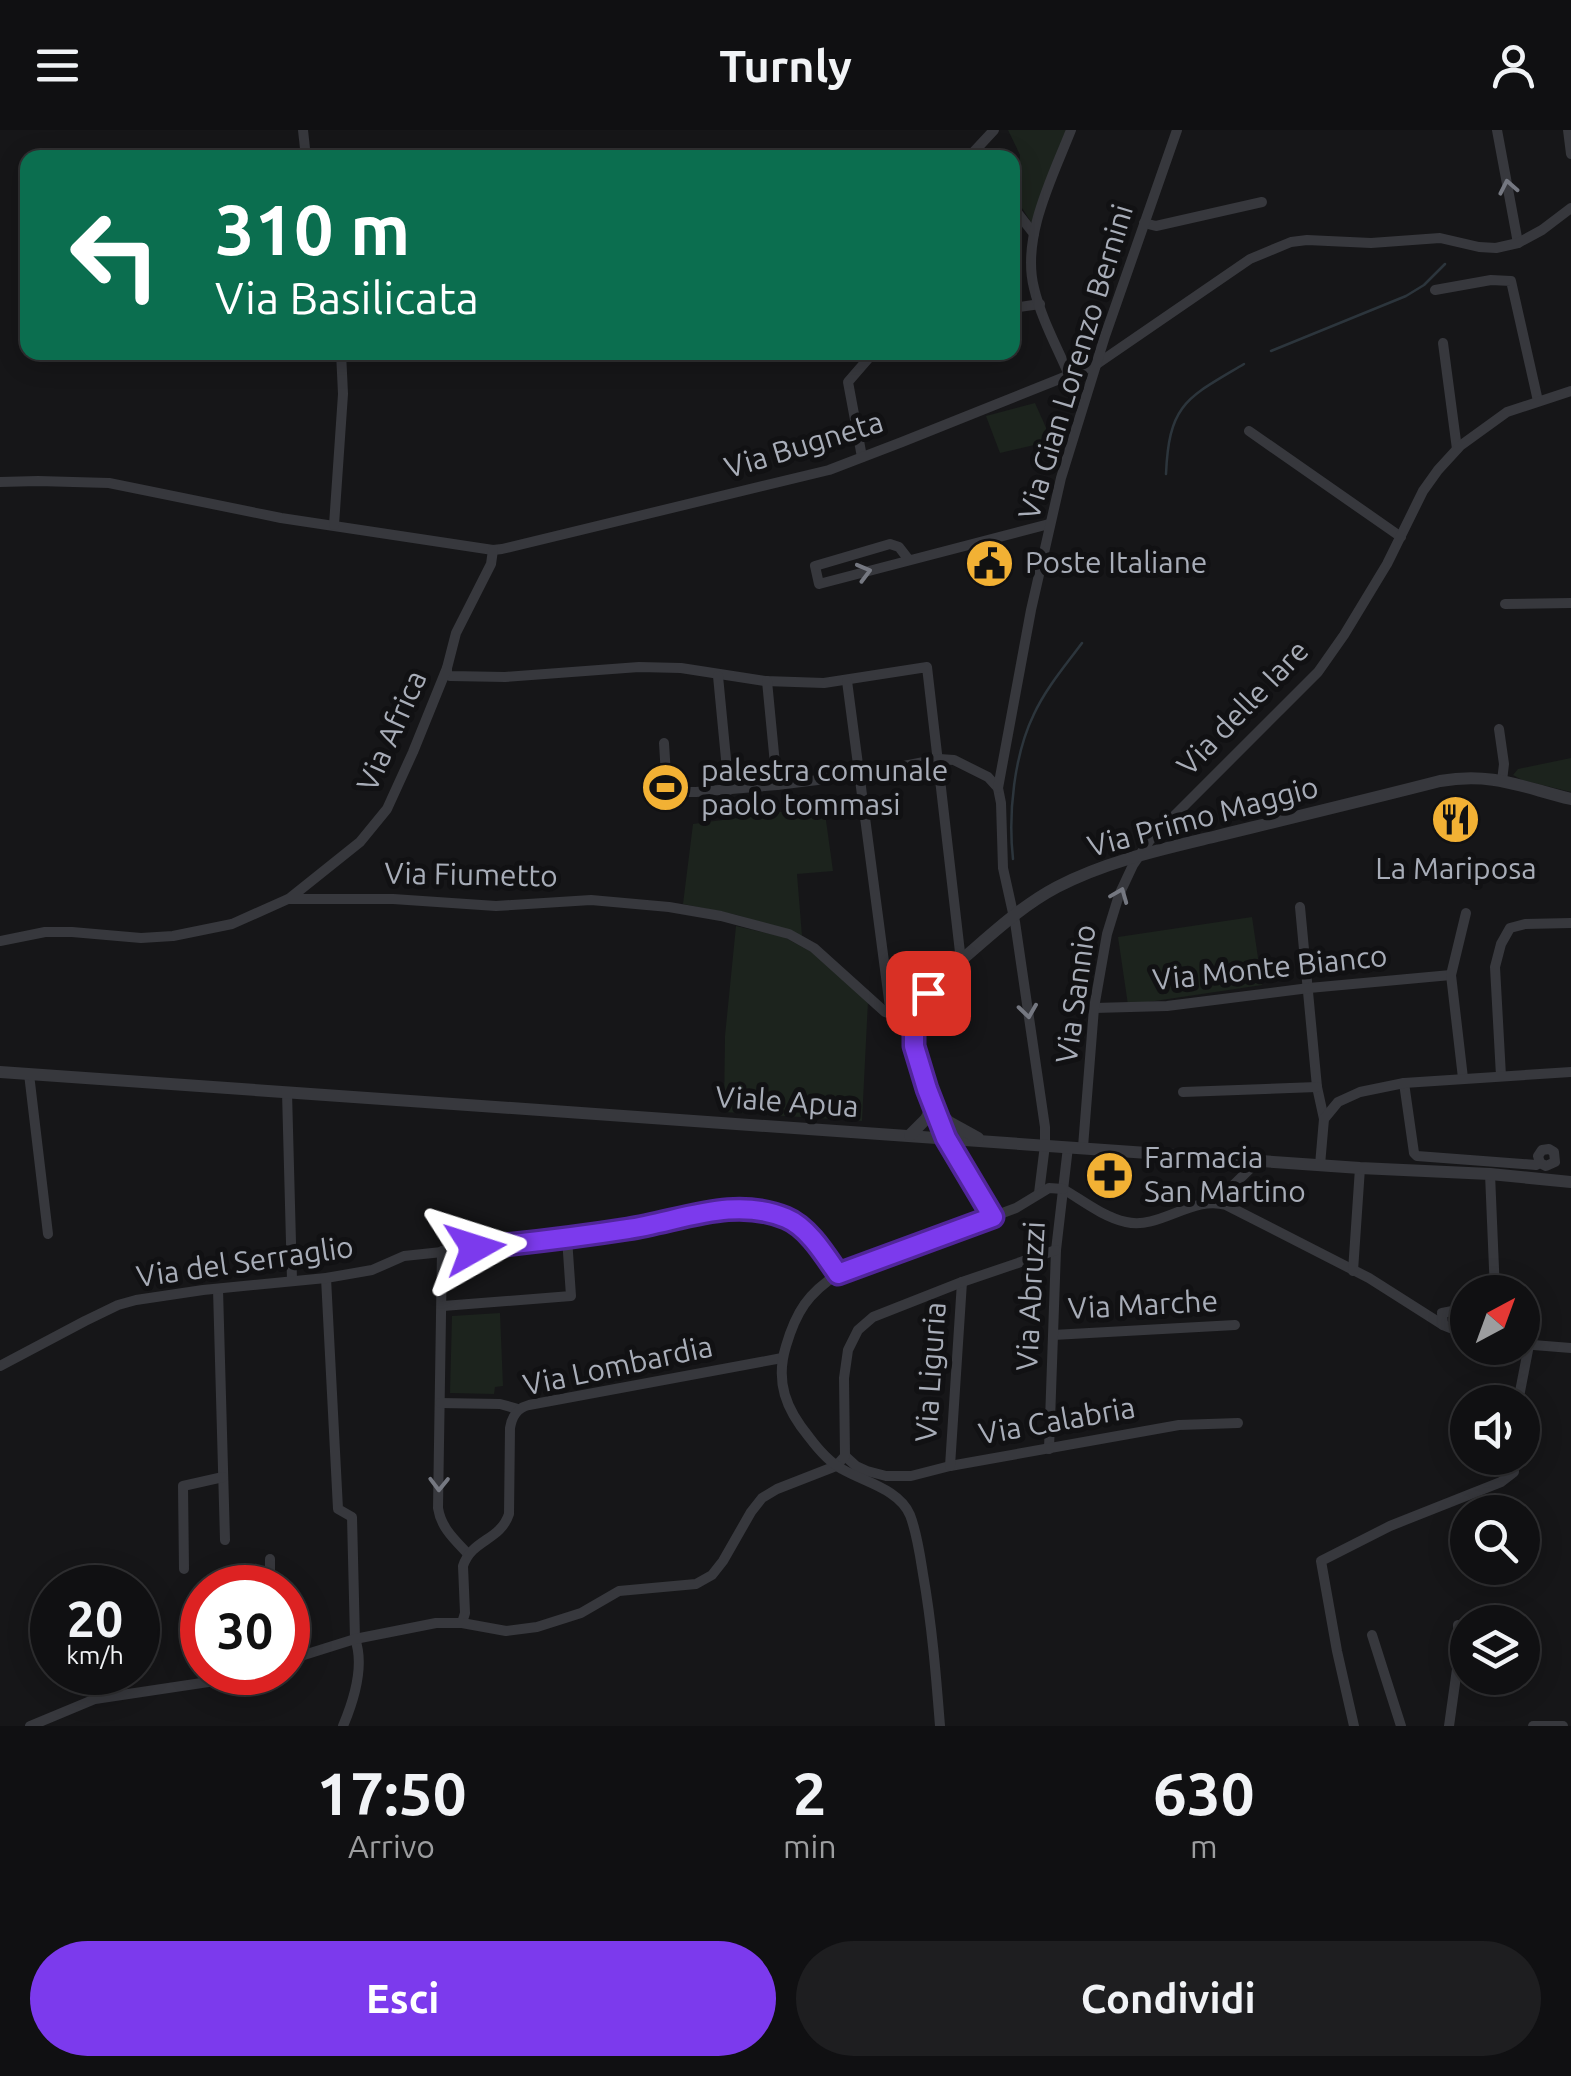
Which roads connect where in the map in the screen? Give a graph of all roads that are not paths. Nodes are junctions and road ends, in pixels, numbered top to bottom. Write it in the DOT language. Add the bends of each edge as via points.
graph roads {
  1 [pos="994,130"];
  2 [pos="1071,130"];
  3 [pos="1177,130"];
  4 [pos="1497,130"];
  5 [pos="1568,130"];
  6 [pos="975,150"];
  7 [pos="1571,154"];
  8 [pos="1262,202"];
  9 [pos="1571,208"];
  10 [pos="1020,216"];
  11 [pos="1144,223"];
  12 [pos="1034,234"];
  13 [pos="1518,243"];
  14 [pos="1435,290"];
  15 [pos="1040,304"];
  16 [pos="1020,307"];
  17 [pos="1444,343"];
  18 [pos="341,360"];
  19 [pos="867,360"];
  20 [pos="1097,364"];
  21 [pos="1069,376"];
  22 [pos="1571,391"];
  23 [pos="1538,401"];
  24 [pos="1249,431"];
  25 [pos="1457,449"];
  26 [pos="862,457"];
  27 [pos="0,482"];
  28 [pos="1049,524"];
  29 [pos="334,525"];
  30 [pos="1400,537"];
  31 [pos="493,550"];
  32 [pos="909,560"];
  33 [pos="1571,603"];
  34 [pos="1506,604"];
  35 [pos="447,668"];
  36 [pos="718,676"];
  37 [pos="767,681"];
  38 [pos="847,682"];
  39 [pos="1499,729"];
  40 [pos="664,742"];
  41 [pos="939,759"];
  42 [pos="858,775"];
  43 [pos="1502,780"];
  44 [pos="777,785"];
  45 [pos="998,788"];
  46 [pos="728,790"];
  47 [pos="1571,799"];
  48 [pos="1142,855"];
  49 [pos="288,899"];
  50 [pos="1300,907"];
  51 [pos="1466,913"];
  52 [pos="1012,915"];
  53 [pos="1571,923"];
  54 [pos="0,941"];
  55 [pos="961,961"];
  56 [pos="1452,974"];
  57 [pos="1309,988"];
  58 [pos="1094,1008"];
  59 [pos="891,1015"];
  60 [pos="914,1022"];
  61 [pos="0,1072"];
  62 [pos="1571,1072"];
  63 [pos="28,1074"];
  64 [pos="1500,1076"];
  65 [pos="1463,1078"];
  66 [pos="1404,1082"];
  67 [pos="1316,1088"];
  68 [pos="287,1092"];
  69 [pos="1183,1092"];
  70 [pos="932,1105"];
  71 [pos="1324,1119"];
  72 [pos="910,1136"];
  73 [pos="946,1138"];
  74 [pos="985,1141"];
  75 [pos="1045,1146"];
  76 [pos="1068,1147"];
  77 [pos="1083,1147"];
  78 [pos="1258,1161"];
  79 [pos="1540,1163"];
  80 [pos="1320,1165"];
  81 [pos="1360,1168"];
  82 [pos="1490,1174"];
  83 [pos="1571,1182"];
  84 [pos="1063,1189"];
  85 [pos="1040,1193"];
  86 [pos="1216,1202"];
  87 [pos="993,1217"];
  88 [pos="48,1234"];
  89 [pos="567,1238"];
  90 [pos="1056,1250"];
  91 [pos="442,1251"];
  92 [pos="1353,1271"];
  93 [pos="838,1274"];
  94 [pos="1494,1275"];
  95 [pos="326,1278"];
  96 [pos="292,1280"];
  97 [pos="962,1282"];
  98 [pos="218,1289"];
  99 [pos="443,1306"];
  100 [pos="1450,1310"];
  101 [pos="1235,1325"];
  102 [pos="1443,1325"];
  103 [pos="1450,1328"];
  104 [pos="1053,1335"];
  105 [pos="1540,1346"];
  106 [pos="1571,1348"];
  107 [pos="782,1358"];
  108 [pos="0,1366"];
  109 [pos="440,1403"];
  110 [pos="518,1409"];
  111 [pos="1238,1423"];
  112 [pos="1049,1449"];
  113 [pos="846,1456"];
  114 [pos="836,1466"];
  115 [pos="950,1466"];
  116 [pos="1510,1475"];
  117 [pos="224,1476"];
  118 [pos="886,1476"];
  119 [pos="882,1489"];
  120 [pos="226,1540"];
  121 [pos="468,1554"];
  122 [pos="270,1559"];
  123 [pos="184,1565"];
  124 [pos="270,1565"];
  125 [pos="462,1623"];
  126 [pos="1372,1635"];
  127 [pos="355,1639"];
  128 [pos="310,1653"];
  129 [pos="180,1686"];
  130 [pos="1453,1695"];
  131 [pos="30,1726"];
  132 [pos="343,1726"];
  133 [pos="940,1726"];
  134 [pos="1354,1726"];
  135 [pos="1401,1726"];
  136 [pos="1449,1726"];
  137 [pos="1533,1726"];
  138 [pos="1563,1726"];
  1 -- 6 [label="street"];
  2 -- 12 [label="street"];
  3 -- 11 [label="street, Via Gian Lorenzo Bernini"];
  13 -- 4 [label="street, one-way"];
  5 -- 7 [label="street"];
  8 -- 11 [label="street" via="1156,226"];
  9 -- 13 [label="street"];
  10 -- 12 [label="street"];
  11 -- 20 [label="street, Via Gian Lorenzo Bernini"];
  12 -- 15 [label="street" via="1033,286"];
  13 -- 20 [label="street, Via Bugneta" via="1496,248 1440,238 1291,242 1250,260"];
  14 -- 23 [label="street" via="1511,281"];
  15 -- 16 [label="street"];
  15 -- 21 [label="street"];
  17 -- 25 [label="street"];
  18 -- 29 [label="street"];
  19 -- 26 [label="street" via="848,382"];
  20 -- 21 [label="street, Via Bugneta"];
  20 -- 28 [label="street, Via Gian Lorenzo Bernini"];
  21 -- 26 [label="street, Via Bugneta"];
  22 -- 23 [label="street, Via delle Iare"];
  23 -- 25 [label="street, Via delle Iare" via="1507,412"];
  24 -- 30 [label="street"];
  25 -- 30 [label="street, Via delle Iare" via="1423,492"];
  26 -- 31 [label="street, Via Bugneta"];
  27 -- 29 [label="street, Via Bugneta" via="109,483"];
  28 -- 32 [label="street"];
  28 -- 45 [label="street, Via Gian Lorenzo Bernini"];
  29 -- 31 [label="street, Via Bugneta"];
  30 -- 48 [label="street, Via delle Iare" via="1318,672"];
  31 -- 35 [label="street, Via Africa"];
  32 -- 32 [label="street, one-way" via="890,544 815,566 819,584"];
  33 -- 34 [label="street"];
  35 -- 36 [label="street" via="455,676 681,668"];
  35 -- 49 [label="street, Via Africa" via="378,821"];
  36 -- 37 [label="street"];
  36 -- 46 [label="street"];
  37 -- 38 [label="street"];
  37 -- 44 [label="street"];
  38 -- 41 [label="street" via="928,666"];
  38 -- 42 [label="street"];
  39 -- 43 [label="street"];
  40 -- 46 [label="street" via="667,792"];
  41 -- 42 [label="street"];
  41 -- 45 [label="street" via="974,768"];
  41 -- 55 [label="street"];
  42 -- 44 [label="street"];
  42 -- 59 [label="street"];
  43 -- 47 [label="street, Via Primo Maggio"];
  43 -- 48 [label="street, Via Primo Maggio" via="1440,780"];
  44 -- 46 [label="street"];
  45 -- 52 [label="street, Via Gian Lorenzo Bernini"];
  48 -- 52 [label="street, Via Primo Maggio" via="1081,875"];
  58 -- 48 [label="street, Via Sannio, one-way" via="1114,910"];
  49 -- 54 [label="street, Via Fiumetto" via="232,924 173,936 45,932"];
  49 -- 59 [label="street, Via Fiumetto" via="496,906 592,900 721,916 805,942"];
  50 -- 57 [label="street"];
  51 -- 56 [label="street"];
  52 -- 55 [label="street, Via Primo Maggio"];
  52 -- 75 [label="street, Via Gian Lorenzo Bernini, one-way"];
  53 -- 64 [label="street" via="1510,928 1501,944 1495,967"];
  55 -- 60 [label="street, Via Primo Maggio" via="928,993"];
  56 -- 57 [label="street, Via Monte Bianco"];
  56 -- 65 [label="street"];
  57 -- 58 [label="street, Via Monte Bianco"];
  57 -- 67 [label="street"];
  58 -- 77 [label="street, Via Sannio"];
  59 -- 60 [label="street, Via Fiumetto"];
  60 -- 70 [label="street" via="914,1046"];
  61 -- 63 [label="street, Viale Apua"];
  62 -- 64 [label="street"];
  63 -- 68 [label="street, Viale Apua"];
  63 -- 88 [label="street"];
  64 -- 65 [label="street"];
  65 -- 66 [label="street"];
  66 -- 71 [label="street" via="1338,1102"];
  66 -- 79 [label="street" via="1417,1156"];
  67 -- 69 [label="street"];
  67 -- 71 [label="street"];
  68 -- 72 [label="street, Viale Apua"];
  68 -- 96 [label="street"];
  70 -- 72 [label="street"];
  70 -- 73 [label="street"];
  70 -- 74 [label="street" via="948,1122"];
  71 -- 80 [label="street"];
  72 -- 73 [label="street, Viale Apua"];
  73 -- 74 [label="street, Viale Apua"];
  73 -- 87 [label="street"];
  74 -- 75 [label="street, Viale Apua"];
  75 -- 76 [label="street, Viale Apua"];
  75 -- 85 [label="street, Via Gian Lorenzo Bernini"];
  76 -- 77 [label="street, Viale Apua"];
  76 -- 84 [label="street, Via Abruzzi"];
  77 -- 78 [label="street, Viale Apua"];
  78 -- 80 [label="street, Viale Apua"];
  78 -- 86 [label="street"];
  80 -- 81 [label="street, Viale Apua"];
  81 -- 82 [label="street, Viale Apua"];
  81 -- 92 [label="street"];
  82 -- 83 [label="street, Viale Apua"];
  82 -- 94 [label="street"];
  84 -- 85 [label="street"];
  84 -- 86 [label="street" via="1130,1223"];
  84 -- 90 [label="street, Via Abruzzi"];
  85 -- 87 [label="street"];
  86 -- 92 [label="street"];
  87 -- 93 [label="street"];
  89 -- 91 [label="street, Via del Serraglio"];
  89 -- 93 [label="street, Via del Serraglio" via="754,1210 792,1221"];
  89 -- 99 [label="street" via="572,1296"];
  90 -- 97 [label="street"];
  90 -- 104 [label="street, Via Abruzzi"];
  91 -- 95 [label="street, Via del Serraglio"];
  91 -- 99 [label="street"];
  92 -- 102 [label="street"];
  93 -- 107 [label="street" via="808,1296"];
  95 -- 96 [label="street, Via del Serraglio"];
  95 -- 127 [label="street" via="338,1509 352,1516"];
  96 -- 98 [label="street, Via del Serraglio"];
  97 -- 113 [label="street" via="874,1317 858,1330 844,1378"];
  97 -- 115 [label="street, Via Liguria"];
  98 -- 108 [label="street, Via del Serraglio" via="118,1305"];
  98 -- 117 [label="street"];
  99 -- 109 [label="street"];
  100 -- 102 [label="street" via="1442,1313"];
  101 -- 104 [label="street, Via Marche"];
  102 -- 103 [label="street"];
  104 -- 112 [label="street, Via Abruzzi"];
  105 -- 106 [label="street"];
  107 -- 110 [label="street, Via Lombardia"];
  107 -- 114 [label="street" via="788,1407"];
  109 -- 110 [label="street"];
  109 -- 121 [label="street, one-way" via="440,1520"];
  110 -- 121 [label="street, Via Lombardia" via="510,1428 508,1520"];
  111 -- 112 [label="street, Via Calabria" via="1179,1425"];
  112 -- 115 [label="street, Via Calabria"];
  113 -- 114 [label="street"];
  113 -- 118 [label="street"];
  114 -- 119 [label="street"];
  114 -- 125 [label="street" via="762,1498 724,1561 696,1584 619,1591 537,1627 506,1631"];
  115 -- 118 [label="street, Via Calabria"];
  116 -- 134 [label="street" via="1320,1561"];
  117 -- 120 [label="street"];
  117 -- 123 [label="street" via="182,1486"];
  118 -- 119 [label="street"];
  119 -- 133 [label="street" via="910,1514 932,1626"];
  121 -- 125 [label="street"];
  122 -- 124 [label="street"];
  125 -- 127 [label="street"];
  126 -- 135 [label="street"];
  127 -- 128 [label="street"];
  127 -- 132 [label="street" via="357,1675"];
  129 -- 131 [label="street" via="95,1698"];
  130 -- 136 [label="street"];
  137 -- 138 [label="street"];
}
